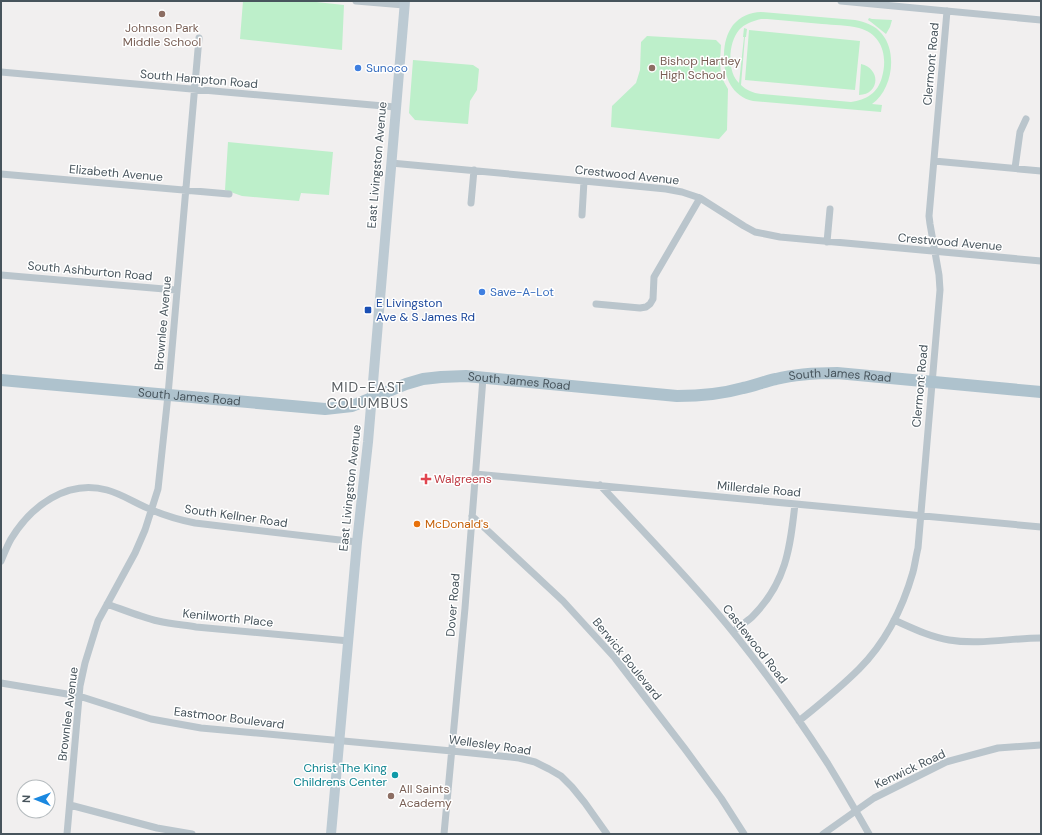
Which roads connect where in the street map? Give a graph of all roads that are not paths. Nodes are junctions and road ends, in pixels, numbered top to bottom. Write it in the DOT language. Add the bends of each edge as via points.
graph roads {
  1 [pos="356,1"];
  2 [pos="841,1"];
  3 [pos="404,3"];
  4 [pos="947,11"];
  5 [pos="1041,20"];
  6 [pos="199,38"];
  7 [pos="1,72"];
  8 [pos="194,89"];
  9 [pos="395,107"];
  10 [pos="1026,119"];
  11 [pos="934,161"];
  12 [pos="391,163"];
  13 [pos="1015,168"];
  14 [pos="474,170"];
  15 [pos="1041,171"];
  16 [pos="1,174"];
  17 [pos="584,181"];
  18 [pos="185,190"];
  19 [pos="229,194"];
  20 [pos="700,198"];
  21 [pos="471,203"];
  22 [pos="830,209"];
  23 [pos="582,215"];
  24 [pos="827,242"];
  25 [pos="935,252"];
  26 [pos="1041,261"];
  27 [pos="1,275"];
  28 [pos="176,290"];
  29 [pos="596,304"];
  30 [pos="483,378"];
  31 [pos="1,380"];
  32 [pos="932,382"];
  33 [pos="1041,392"];
  34 [pos="168,395"];
  35 [pos="372,398"];
  36 [pos="476,474"];
  37 [pos="600,486"];
  38 [pos="795,504"];
  39 [pos="152,510"];
  40 [pos="472,516"];
  41 [pos="920,516"];
  42 [pos="1041,527"];
  43 [pos="358,542"];
  44 [pos="1,561"];
  45 [pos="107,604"];
  46 [pos="894,620"];
  47 [pos="733,632"];
  48 [pos="1041,638"];
  49 [pos="349,641"];
  50 [pos="1,684"];
  51 [pos="80,696"];
  52 [pos="799,721"];
  53 [pos="339,741"];
  54 [pos="1041,745"];
  55 [pos="452,751"];
  56 [pos="70,805"];
  57 [pos="856,811"];
  58 [pos="158,831"];
  59 [pos="67,834"];
  60 [pos="192,834"];
  61 [pos="331,834"];
  62 [pos="444,834"];
  63 [pos="607,834"];
  64 [pos="744,834"];
  65 [pos="823,834"];
  66 [pos="870,834"];
  1 -- 3 [label="street"];
  2 -- 4 [label="street"];
  3 -- 9 [label="main road, East Livingston Avenue"];
  4 -- 5 [label="street"];
  4 -- 11 [label="street, Clermont Road"];
  6 -- 8 [label="street, Brownlee Avenue"];
  7 -- 8 [label="street, South Hampton Road"];
  8 -- 9 [label="street, South Hampton Road"];
  8 -- 18 [label="street, Brownlee Avenue"];
  9 -- 12 [label="main road, East Livingston Avenue"];
  10 -- 13 [label="street" via="1020,132"];
  11 -- 13 [label="street"];
  11 -- 25 [label="street, Clermont Road" via="929,216"];
  12 -- 14 [label="street, Crestwood Avenue"];
  12 -- 35 [label="main road, East Livingston Avenue"];
  13 -- 15 [label="street"];
  14 -- 17 [label="street, Crestwood Avenue"];
  14 -- 21 [label="street"];
  16 -- 18 [label="street, Elizabeth Avenue"];
  17 -- 20 [label="street, Crestwood Avenue" via="666,189"];
  17 -- 23 [label="street"];
  18 -- 19 [label="street, Elizabeth Avenue"];
  18 -- 28 [label="street, Brownlee Avenue"];
  20 -- 24 [label="street, Crestwood Avenue" via="755,232"];
  20 -- 29 [label="street" via="654,277 653,299 650,304 640,308"];
  22 -- 24 [label="street"];
  24 -- 25 [label="street, Crestwood Avenue"];
  25 -- 26 [label="street, Crestwood Avenue"];
  25 -- 32 [label="street, Clermont Road" via="940,290"];
  27 -- 28 [label="street, South Ashburton Road"];
  28 -- 34 [label="street, Brownlee Avenue"];
  30 -- 32 [label="main road, South James Road" via="676,396 711,394 810,374 837,373"];
  30 -- 35 [label="main road, South James Road" via="453,376 423,379"];
  30 -- 36 [label="street, Dover Road"];
  31 -- 34 [label="main road, South James Road"];
  32 -- 33 [label="main road, South James Road"];
  32 -- 41 [label="street, Clermont Road"];
  34 -- 35 [label="main road, South James Road" via="325,409 352,406"];
  34 -- 39 [label="street, Brownlee Avenue" via="158,489"];
  35 -- 43 [label="main road, East Livingston Avenue"];
  36 -- 37 [label="street, Millerdale Road"];
  36 -- 40 [label="street, Dover Road"];
  37 -- 38 [label="street, Millerdale Road"];
  37 -- 47 [label="street, Castlewood Road" via="693,585"];
  38 -- 41 [label="street, Millerdale Road"];
  38 -- 47 [label="street" via="791,540 778,582 752,617"];
  39 -- 43 [label="street, South Kellner Road" via="196,523"];
  39 -- 44 [label="street, South Kellner Road" via="100,489 87,487 57,494 29,514 11,540"];
  39 -- 45 [label="street, Brownlee Avenue" via="135,553"];
  40 -- 55 [label="street, Dover Road"];
  40 -- 64 [label="street, Berwick Boulevard" via="563,600 616,658 721,798"];
  41 -- 42 [label="street, Millerdale Road"];
  41 -- 46 [label="street, Clermont Road" via="918,548 913,571"];
  43 -- 49 [label="main road, East Livingston Avenue"];
  45 -- 49 [label="street, Kenilworth Place" via="135,615 172,624"];
  45 -- 51 [label="street, Brownlee Avenue" via="98,621 85,663"];
  46 -- 48 [label="street" via="916,630 959,641"];
  46 -- 52 [label="street, Clermont Road" via="879,645 860,668 832,695"];
  47 -- 52 [label="street, Castlewood Road"];
  49 -- 53 [label="main road, East Livingston Avenue"];
  50 -- 51 [label="street, Eastmoor Boulevard"];
  51 -- 53 [label="street, Eastmoor Boulevard" via="151,719 194,727"];
  51 -- 56 [label="street, Brownlee Avenue"];
  52 -- 57 [label="street, Castlewood Road"];
  53 -- 55 [label="street, Wellesley Road"];
  53 -- 61 [label="main road, East Livingston Avenue"];
  54 -- 57 [label="street, Kenwick Road" via="998,748 946,762 874,798"];
  55 -- 62 [label="street, Dover Road"];
  55 -- 63 [label="street, Wellesley Road" via="519,758 549,769 572,787"];
  56 -- 58 [label="street"];
  56 -- 59 [label="street, Brownlee Avenue"];
  57 -- 65 [label="street, Kenwick Road"];
  57 -- 66 [label="street, Castlewood Road"];
  58 -- 60 [label="street"];
}
